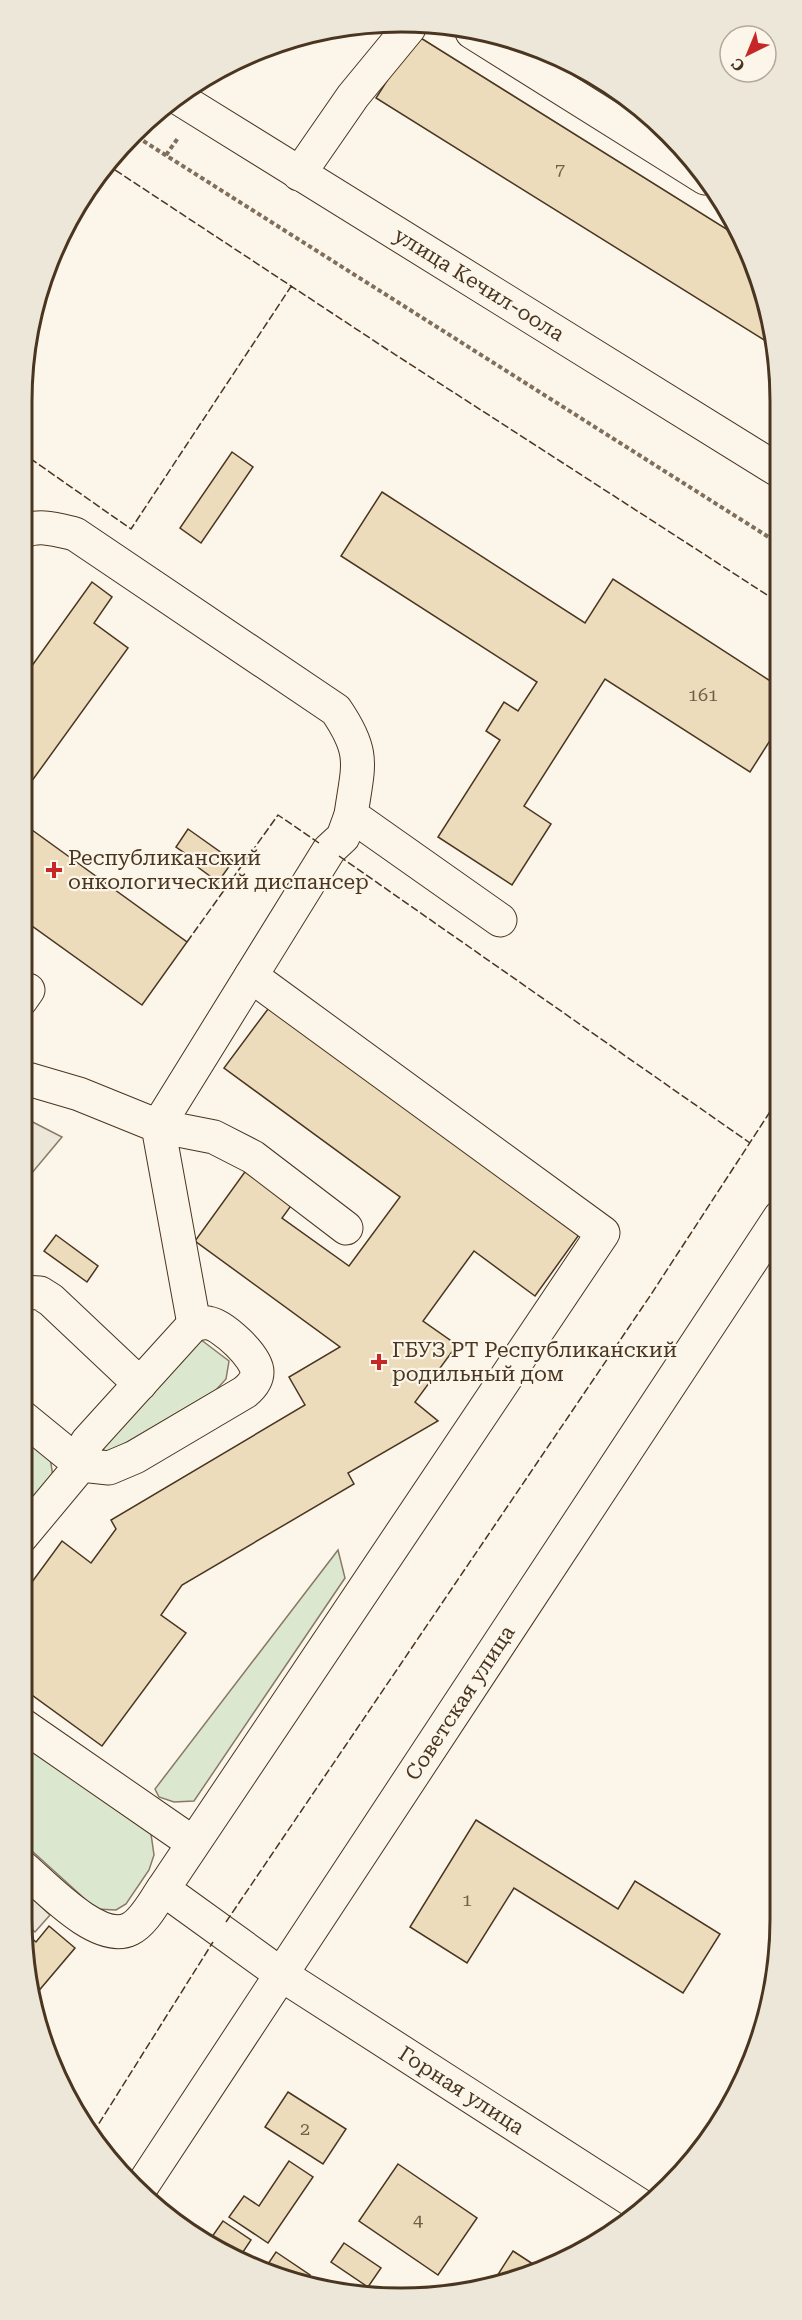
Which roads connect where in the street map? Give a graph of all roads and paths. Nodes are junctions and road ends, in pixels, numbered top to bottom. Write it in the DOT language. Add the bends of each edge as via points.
graph roads {
  1 [pos="406,32"];
  2 [pos="488,42"];
  3 [pos="185,102"];
  4 [pos="180,135"];
  5 [pos="141,139"];
  6 [pos="166,155"];
  7 [pos="686,166"];
  8 [pos="299,174"];
  9 [pos="770,465"];
  10 [pos="32,529"];
  11 [pos="770,538"];
  12 [pos="351,815"];
  13 [pos="500,920"];
  14 [pos="251,976"];
  15 [pos="32,1080"];
  16 [pos="158,1126"];
  17 [pos="346,1228"];
  18 [pos="770,1232"];
  19 [pos="32,1293"];
  20 [pos="194,1324"];
  21 [pos="140,1384"];
  22 [pos="32,1425"];
  23 [pos="81,1465"];
  24 [pos="32,1524"];
  25 [pos="32,1732"];
  26 [pos="192,1843"];
  27 [pos="32,1875"];
  28 [pos="163,1889"];
  29 [pos="282,1975"];
  30 [pos="144,2184"];
  31 [pos="637,2203"];
  1 -- 8 [label="street" via="353,96"];
  2 -- 7 [label="street"];
  3 -- 8 [label="street, улица Кечил-оола"];
  4 -- 6 [label="path"];
  5 -- 6 [label="path"];
  6 -- 11 [label="path"];
  8 -- 9 [label="street, улица Кечил-оола"];
  10 -- 12 [label="street" via="75,534 336,710 353,735 359,760"];
  12 -- 13 [label="street"];
  12 -- 14 [label="street" via="342,837 329,850"];
  14 -- 16 [label="street"];
  14 -- 26 [label="street" via="603,1233"];
  15 -- 16 [label="street" via="79,1094"];
  16 -- 17 [label="street" via="214,1137 253,1156"];
  16 -- 20 [label="street"];
  18 -- 29 [label="street, Советская улица"];
  19 -- 21 [label="street" via="51,1300"];
  20 -- 21 [label="street"];
  20 -- 23 [label="street" via="207,1322 217,1326 247,1351 258,1374 254,1384 135,1457 109,1468"];
  21 -- 23 [label="street" via="87,1442"];
  22 -- 23 [label="street"];
  23 -- 24 [label="street"];
  25 -- 26 [label="street"];
  26 -- 28 [label="street"];
  27 -- 28 [label="street" via="87,1922 114,1932 130,1929"];
  28 -- 29 [label="street, Горная улица"];
  29 -- 30 [label="street, Советская улица"];
  29 -- 31 [label="street, Горная улица"];
}
